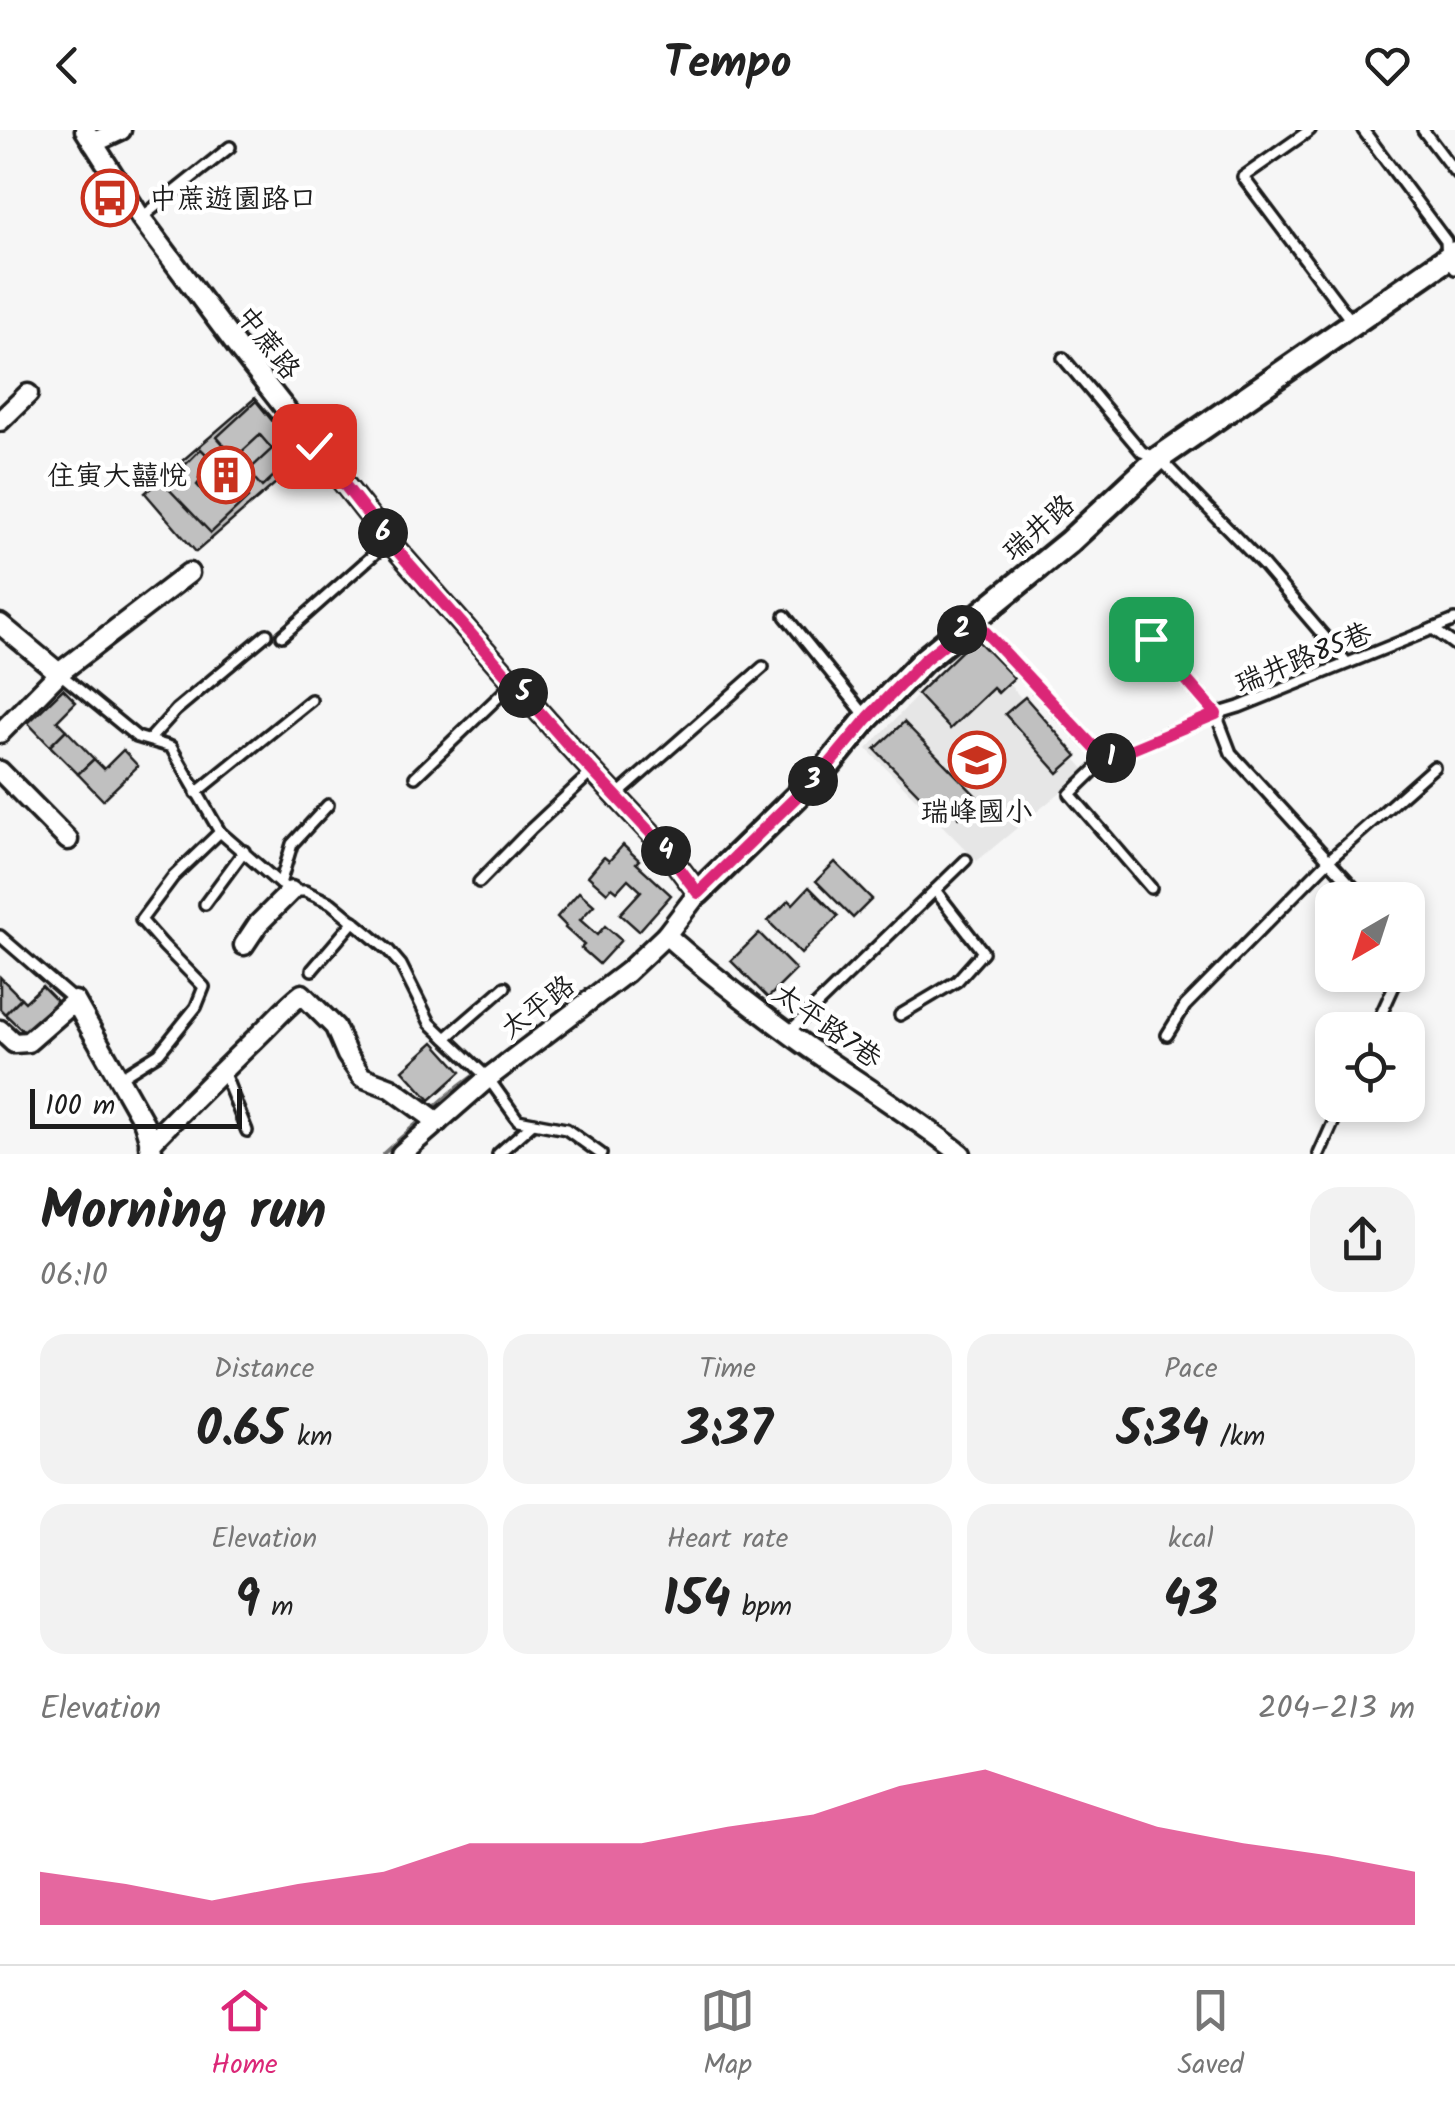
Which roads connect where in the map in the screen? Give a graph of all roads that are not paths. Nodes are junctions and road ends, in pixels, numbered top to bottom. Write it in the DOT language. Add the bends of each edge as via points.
graph roads {
  1 [pos="121,130"];
  2 [pos="1310,130"];
  3 [pos="1363,130"];
  4 [pos="1423,130"];
  5 [pos="89,136"];
  6 [pos="230,147"];
  7 [pos="1455,172"];
  8 [pos="141,218"];
  9 [pos="1452,260"];
  10 [pos="1352,323"];
  11 [pos="1063,358"];
  12 [pos="28,394"];
  13 [pos="0,421"];
  14 [pos="1160,458"];
  15 [pos="389,541"];
  16 [pos="189,573"];
  17 [pos="785,616"];
  18 [pos="974,620"];
  19 [pos="1455,620"];
  20 [pos="0,624"];
  21 [pos="1433,629"];
  22 [pos="267,634"];
  23 [pos="282,636"];
  24 [pos="1151,639"];
  25 [pos="1455,645"];
  26 [pos="1347,662"];
  27 [pos="763,667"];
  28 [pos="59,672"];
  29 [pos="514,682"];
  30 [pos="311,700"];
  31 [pos="1216,714"];
  32 [pos="868,718"];
  33 [pos="0,733"];
  34 [pos="149,740"];
  35 [pos="1106,760"];
  36 [pos="1434,767"];
  37 [pos="0,771"];
  38 [pos="592,771"];
  39 [pos="415,777"];
  40 [pos="196,793"];
  41 [pos="616,796"];
  42 [pos="328,804"];
  43 [pos="220,832"];
  44 [pos="68,840"];
  45 [pos="244,851"];
  46 [pos="966,860"];
  47 [pos="1329,860"];
  48 [pos="480,882"];
  49 [pos="1349,882"];
  50 [pos="286,887"];
  51 [pos="1151,888"];
  52 [pos="935,890"];
  53 [pos="698,893"];
  54 [pos="205,904"];
  55 [pos="354,920"];
  56 [pos="666,935"];
  57 [pos="0,936"];
  58 [pos="244,945"];
  59 [pos="312,970"];
  60 [pos="505,987"];
  61 [pos="75,1002"];
  62 [pos="900,1014"];
  63 [pos="789,1032"];
  64 [pos="1167,1034"];
  65 [pos="7,1036"];
  66 [pos="446,1038"];
  67 [pos="222,1068"];
  68 [pos="119,1078"];
  69 [pos="488,1078"];
  70 [pos="438,1122"];
  71 [pos="1333,1122"];
  72 [pos="533,1123"];
  73 [pos="247,1131"];
  74 [pos="152,1151"];
  75 [pos="593,1152"];
  76 [pos="401,1154"];
  77 [pos="498,1154"];
  78 [pos="961,1154"];
  79 [pos="1319,1154"];
  1 -- 5 [label="street"];
  2 -- 10 [label="lane" via="1243,178"];
  3 -- 9 [label="lane" via="1446,241"];
  4 -- 7 [label="lane"];
  5 -- 8 [label="street, 中蔗路"];
  6 -- 8 [label="lane"];
  8 -- 15 [label="street, 中蔗路"];
  9 -- 10 [label="street, 瑞井路"];
  10 -- 14 [label="street, 瑞井路"];
  11 -- 14 [label="lane" via="1142,452"];
  12 -- 13 [label="street"];
  14 -- 18 [label="street, 瑞井路"];
  14 -- 26 [label="lane"];
  15 -- 23 [label="lane"];
  15 -- 29 [label="street, 中蔗路"];
  16 -- 28 [label="street"];
  17 -- 32 [label="lane"];
  18 -- 32 [label="street, 瑞井路"];
  18 -- 35 [label="lane"];
  19 -- 21 [label="lane, 瑞井路85巷"];
  20 -- 28 [label="street"];
  21 -- 25 [label="lane"];
  21 -- 26 [label="lane, 瑞井路85巷"];
  22 -- 34 [label="lane"];
  24 -- 31 [label="lane"];
  26 -- 31 [label="lane, 瑞井路85巷"];
  27 -- 41 [label="lane"];
  28 -- 33 [label="street"];
  28 -- 34 [label="lane"];
  29 -- 38 [label="street, 中蔗路"];
  29 -- 39 [label="lane"];
  30 -- 40 [label="lane"];
  31 -- 35 [label="lane, 瑞井路85巷"];
  31 -- 47 [label="lane" via="1231,753"];
  32 -- 53 [label="street, 瑞井路"];
  34 -- 40 [label="lane" via="171,747"];
  35 -- 51 [label="lane, 瑞井路85巷" via="1070,794"];
  36 -- 47 [label="lane"];
  37 -- 44 [label="street"];
  38 -- 41 [label="street, 中蔗路"];
  38 -- 48 [label="lane"];
  40 -- 43 [label="lane"];
  41 -- 53 [label="street, 中蔗路"];
  42 -- 50 [label="lane" via="292,844"];
  43 -- 45 [label="lane"];
  43 -- 68 [label="lane" via="173,876 141,920 204,987 196,1007 159,1054"];
  45 -- 50 [label="lane"];
  45 -- 54 [label="lane"];
  46 -- 52 [label="lane"];
  47 -- 49 [label="lane"];
  47 -- 64 [label="lane" via="1185,1006"];
  50 -- 55 [label="lane" via="332,902"];
  50 -- 58 [label="street"];
  52 -- 62 [label="lane" via="984,952 957,981"];
  52 -- 63 [label="lane"];
  53 -- 56 [label="street, 太平路"];
  55 -- 59 [label="lane"];
  55 -- 66 [label="lane" via="401,965 430,1023"];
  56 -- 63 [label="street, 太平路7巷"];
  56 -- 69 [label="street, 太平路"];
  57 -- 61 [label="lane"];
  60 -- 66 [label="lane"];
  61 -- 65 [label="street" via="28,1042"];
  61 -- 68 [label="street"];
  63 -- 78 [label="street, 太平路7巷"];
  66 -- 69 [label="lane"];
  67 -- 70 [label="street" via="302,994 335,1027 362,1076"];
  67 -- 73 [label="lane"];
  67 -- 74 [label="street"];
  68 -- 74 [label="street"];
  69 -- 70 [label="street, 太平路"];
  69 -- 72 [label="lane" via="518,1120"];
  70 -- 76 [label="street, 太平路"];
  71 -- 79 [label="lane"];
  72 -- 75 [label="lane" via="566,1129"];
  72 -- 77 [label="lane"];
}
